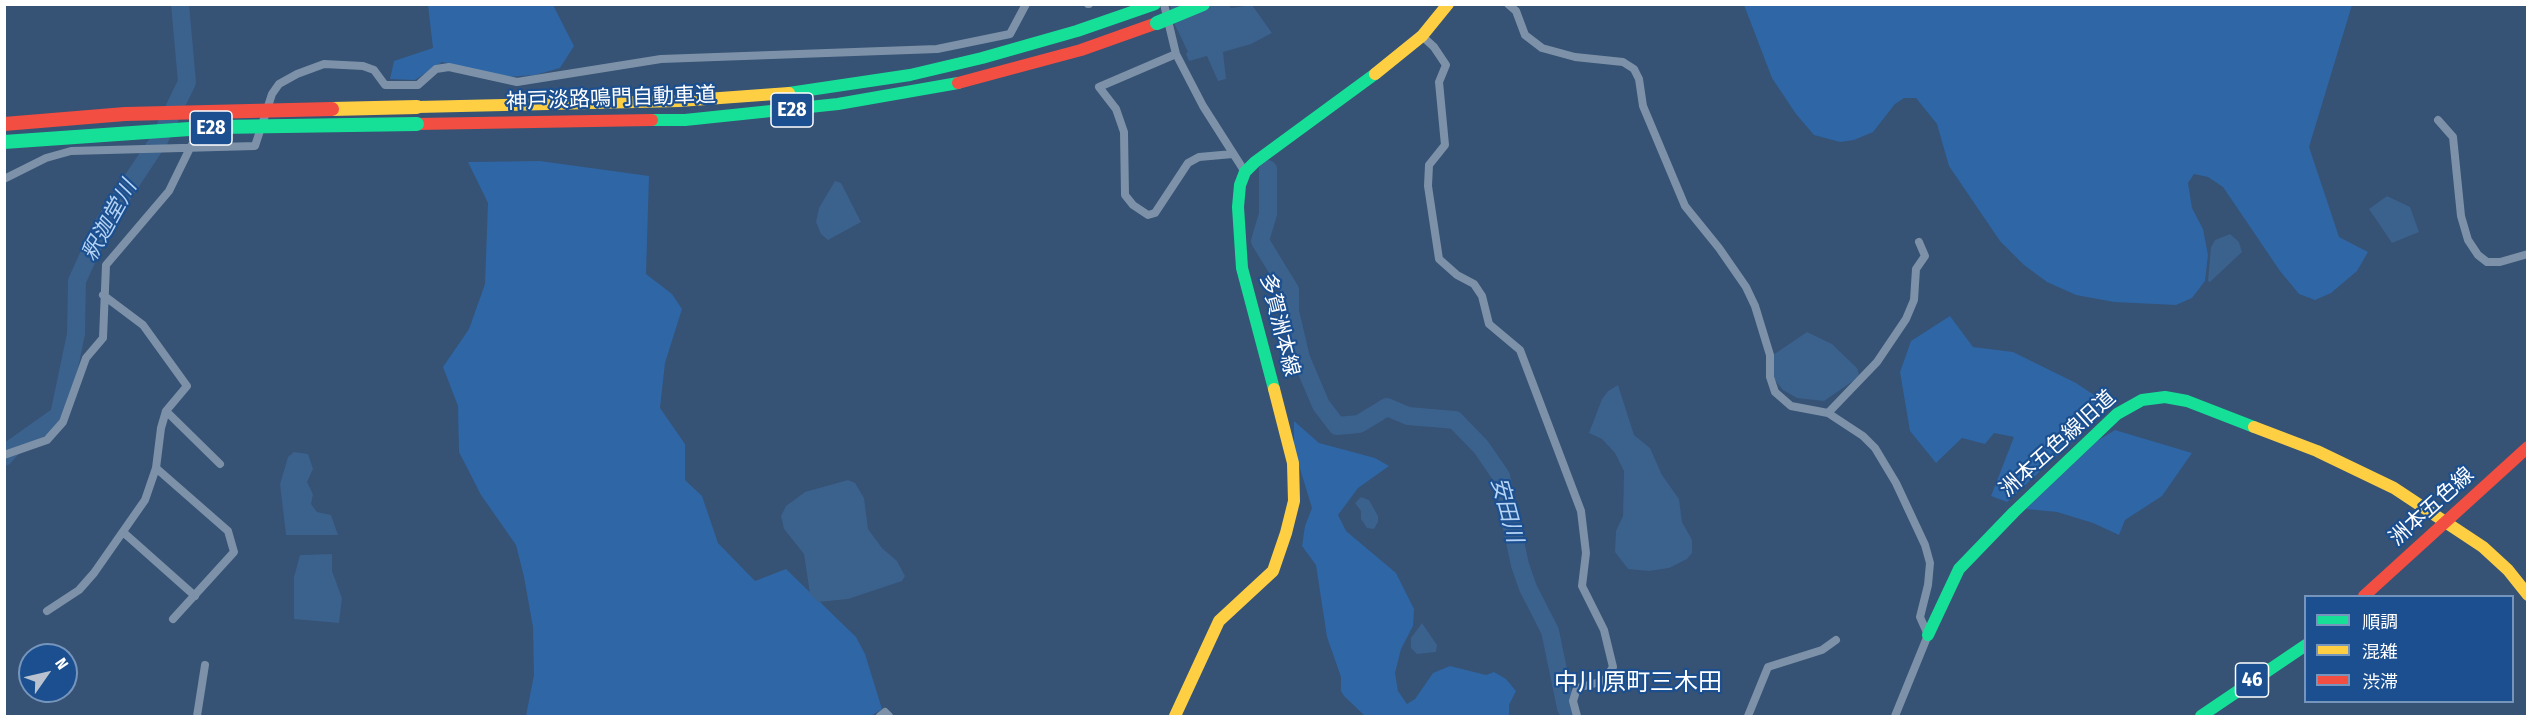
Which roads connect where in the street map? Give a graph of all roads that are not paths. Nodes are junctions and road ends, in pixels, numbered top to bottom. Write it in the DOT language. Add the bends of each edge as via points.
graph roads {
  1 [pos="1026,4"];
  2 [pos="1203,4"];
  3 [pos="1448,4"];
  4 [pos="1508,4"];
  5 [pos="1157,5"];
  6 [pos="1422,36"];
  7 [pos="1176,54"];
  8 [pos="2438,120"];
  9 [pos="4,124"];
  10 [pos="4,142"];
  11 [pos="191,146"];
  12 [pos="1233,154"];
  13 [pos="1245,172"];
  14 [pos="4,179"];
  15 [pos="1919,242"];
  16 [pos="2528,254"];
  17 [pos="103,295"];
  18 [pos="166,411"];
  19 [pos="1828,413"];
  20 [pos="2528,447"];
  21 [pos="9,454"];
  22 [pos="220,464"];
  23 [pos="156,468"];
  24 [pos="2448,522"];
  25 [pos="123,532"];
  26 [pos="2366,595"];
  27 [pos="2528,595"];
  28 [pos="195,597"];
  29 [pos="47,611"];
  30 [pos="173,620"];
  31 [pos="1928,635"];
  32 [pos="1836,640"];
  33 [pos="2304,646"];
  34 [pos="204,665"];
  35 [pos="197,717"];
  36 [pos="879,717"];
  37 [pos="889,717"];
  38 [pos="1175,717"];
  39 [pos="1577,717"];
  40 [pos="1748,717"];
  41 [pos="1895,717"];
  42 [pos="2201,717"];
  1 -- 11 [label="street" via="1010,34 937,49 661,59 517,82 448,67 436,69 418,85 385,85 374,70 363,66 324,64 279,84 255,146"];
  2 -- 10 [label="main road, 神戸淡路鳴門自動車道 / E28, bridge" via="1082,50 988,76 838,104 685,120 218,127"];
  3 -- 6 [label="main road"];
  4 -- 19 [label="street" via="1516,11 1525,35 1542,48 1575,57 1623,62 1634,69 1643,106 1685,206 1726,258 1755,306 1770,355 1775,392 1791,406"];
  5 -- 7 [label="street"];
  5 -- 9 [label="main road, 神戸淡路鳴門自動車道 / E28, bridge" via="982,58 910,75 762,96 160,112"];
  6 -- 13 [label="main road"];
  6 -- 39 [label="street" via="1446,64 1439,82 1445,145 1429,165 1428,186 1439,260 1474,284 1482,296 1489,324 1520,350 1581,511 1586,553 1582,586 1604,630 1613,668 1605,681 1577,688 1573,701"];
  7 -- 12 [label="street"];
  7 -- 12 [label="street" via="1099,87 1116,109 1124,132 1125,195 1133,206 1148,214 1155,213 1188,163 1199,157"];
  8 -- 16 [label="street" via="2453,137 2461,216 2468,240 2478,255 2487,262 2508,261"];
  11 -- 14 [label="street" via="58,153"];
  11 -- 17 [label="street" via="169,191 106,265"];
  12 -- 13 [label="street"];
  13 -- 38 [label="main road, 多賀洲本線" via="1238,207 1242,268 1293,463 1294,501 1272,570 1219,621"];
  15 -- 19 [label="street" via="1925,256 1916,269 1914,300 1906,319 1876,362"];
  17 -- 18 [label="street" via="143,325 184,377 187,386"];
  17 -- 21 [label="street" via="103,338 86,358 63,422 47,440"];
  18 -- 22 [label="street"];
  18 -- 23 [label="street"];
  19 -- 31 [label="street" via="1875,448 1925,545 1930,572 1920,617"];
  20 -- 24 [label="main road, 洲本五色線"];
  23 -- 25 [label="street" via="145,500"];
  23 -- 28 [label="street" via="228,531 234,552"];
  24 -- 26 [label="main road, 洲本五色線"];
  24 -- 27 [label="main road, 洲本五色線旧道" via="2492,554"];
  24 -- 31 [label="main road, 洲本五色線旧道" via="2394,488 2317,452 2187,400 2152,398 2129,405 2105,424 1969,558 1956,574"];
  25 -- 28 [label="street"];
  25 -- 29 [label="street" via="79,590"];
  28 -- 30 [label="street"];
  31 -- 41 [label="street, 洲本五色線旧道"];
  32 -- 40 [label="street" via="1822,650 1768,667"];
  33 -- 42 [label="main road, 46"];
  34 -- 35 [label="street"];
  36 -- 37 [label="street" via="885,712"];
}
